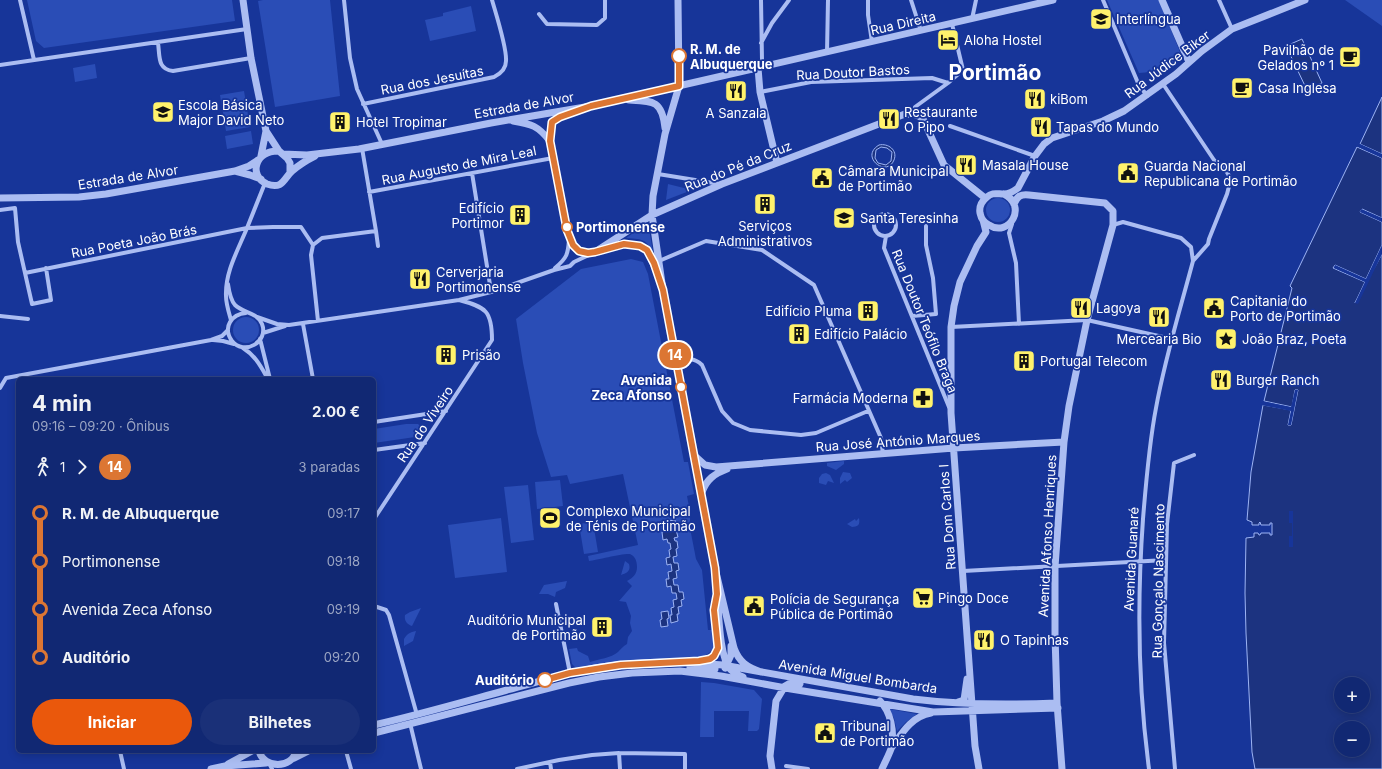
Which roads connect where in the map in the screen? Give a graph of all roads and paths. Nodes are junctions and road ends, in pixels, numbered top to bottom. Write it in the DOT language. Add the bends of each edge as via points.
graph roads {
  1 [pos="20,0"];
  2 [pos="243,0"];
  3 [pos="344,0"];
  4 [pos="492,0"];
  5 [pos="605,0"];
  6 [pos="678,0"];
  7 [pos="761,0"];
  8 [pos="788,0"];
  9 [pos="828,0"];
  10 [pos="868,0"];
  11 [pos="911,0"];
  12 [pos="976,0"];
  13 [pos="1053,0"];
  14 [pos="1103,0"];
  15 [pos="1162,0"];
  16 [pos="1219,0"];
  17 [pos="1305,0"];
  18 [pos="539,14"];
  19 [pos="972,19"];
  20 [pos="952,24"];
  21 [pos="247,29"];
  22 [pos="1232,29"];
  23 [pos="921,31"];
  24 [pos="872,42"];
  25 [pos="158,43"];
  26 [pos="761,43"];
  27 [pos="827,53"];
  28 [pos="251,58"];
  29 [pos="34,60"];
  30 [pos="1189,62"];
  31 [pos="0,65"];
  32 [pos="758,68"];
  33 [pos="948,83"];
  34 [pos="1163,84"];
  35 [pos="679,86"];
  36 [pos="760,92"];
  37 [pos="1147,96"];
  38 [pos="620,100"];
  39 [pos="363,104"];
  40 [pos="591,106"];
  41 [pos="913,114"];
  42 [pos="491,123"];
  43 [pos="950,126"];
  44 [pos="266,131"];
  45 [pos="666,134"];
  46 [pos="550,141"];
  47 [pos="382,144"];
  48 [pos="362,148"];
  49 [pos="281,152"];
  50 [pos="317,154"];
  51 [pos="1035,156"];
  52 [pos="259,158"];
  53 [pos="553,158"];
  54 [pos="777,164"];
  55 [pos="234,171"];
  56 [pos="290,172"];
  57 [pos="472,173"];
  58 [pos="658,174"];
  59 [pos="263,181"];
  60 [pos="722,184"];
  61 [pos="369,192"];
  62 [pos="1004,194"];
  63 [pos="0,198"];
  64 [pos="985,198"];
  65 [pos="1014,204"];
  66 [pos="0,210"];
  67 [pos="652,215"];
  68 [pos="1013,219"];
  69 [pos="983,220"];
  70 [pos="1113,225"];
  71 [pos="926,226"];
  72 [pos="247,228"];
  73 [pos="567,230"];
  74 [pos="376,231"];
  75 [pos="886,236"];
  76 [pos="313,245"];
  77 [pos="378,246"];
  78 [pos="595,252"];
  79 [pos="659,261"];
  80 [pos="1193,261"];
  81 [pos="46,268"];
  82 [pos="554,270"];
  83 [pos="25,273"];
  84 [pos="227,278"];
  85 [pos="663,290"];
  86 [pos="491,291"];
  87 [pos="459,300"];
  88 [pos="246,313"];
  89 [pos="0,316"];
  90 [pos="912,316"];
  91 [pos="257,317"];
  92 [pos="28,319"];
  93 [pos="231,320"];
  94 [pos="1087,320"];
  95 [pos="318,321"];
  96 [pos="303,324"];
  97 [pos="1019,324"];
  98 [pos="289,325"];
  99 [pos="951,327"];
  100 [pos="228,330"];
  101 [pos="263,333"];
  102 [pos="260,339"];
  103 [pos="1172,339"];
  104 [pos="211,340"];
  105 [pos="239,346"];
  106 [pos="676,361"];
  107 [pos="268,377"];
  108 [pos="269,377"];
  109 [pos="313,377"];
  110 [pos="0,388"];
  111 [pos="446,411"];
  112 [pos="868,411"];
  113 [pos="951,413"];
  114 [pos="376,422"];
  115 [pos="1064,442"];
  116 [pos="425,443"];
  117 [pos="954,448"];
  118 [pos="376,450"];
  119 [pos="882,454"];
  120 [pos="695,455"];
  121 [pos="1194,456"];
  122 [pos="734,466"];
  123 [pos="702,494"];
  124 [pos="376,516"];
  125 [pos="1166,560"];
  126 [pos="1140,561"];
  127 [pos="1055,567"];
  128 [pos="715,568"];
  129 [pos="963,571"];
  130 [pos="717,594"];
  131 [pos="556,604"];
  132 [pos="376,607"];
  133 [pos="967,633"];
  134 [pos="732,638"];
  135 [pos="677,663"];
  136 [pos="727,665"];
  137 [pos="760,672"];
  138 [pos="570,673"];
  139 [pos="573,682"];
  140 [pos="769,685"];
  141 [pos="784,688"];
  142 [pos="863,690"];
  143 [pos="776,701"];
  144 [pos="954,702"];
  145 [pos="882,704"];
  146 [pos="1058,705"];
  147 [pos="972,707"];
  148 [pos="933,712"];
  149 [pos="418,715"];
  150 [pos="410,724"];
  151 [pos="376,725"];
  152 [pos="376,732"];
  153 [pos="892,747"];
  154 [pos="120,753"];
  155 [pos="249,753"];
  156 [pos="260,753"];
  157 [pos="347,753"];
  158 [pos="619,753"];
  159 [pos="295,754"];
  160 [pos="550,762"];
  161 [pos="226,766"];
  162 [pos="270,766"];
  163 [pos="288,766"];
  164 [pos="786,766"];
  165 [pos="124,769"];
  166 [pos="211,769"];
  167 [pos="351,769"];
  168 [pos="421,769"];
  169 [pos="517,769"];
  170 [pos="551,769"];
  171 [pos="620,769"];
  172 [pos="685,769"];
  173 [pos="772,769"];
  174 [pos="808,769"];
  175 [pos="882,769"];
  176 [pos="979,769"];
  177 [pos="1062,769"];
  178 [pos="1149,769"];
  179 [pos="1174,769"];
  1 -- 29 [label="street"];
  2 -- 21 [label="street"];
  3 -- 39 [label="street" via="350,58"];
  4 -- 39 [label="street, Rua dos Jesuítas" via="506,56 504,68 499,74"];
  5 -- 18 [label="street" via="605,18 597,25 547,24"];
  6 -- 35 [label="street"];
  7 -- 26 [label="street"];
  8 -- 26 [label="street"];
  9 -- 27 [label="street"];
  10 -- 24 [label="street"];
  11 -- 23 [label="street"];
  12 -- 19 [label="street"];
  13 -- 19 [label="street, Rua Direita"];
  14 -- 37 [label="street" via="1138,83"];
  15 -- 30 [label="street"];
  16 -- 22 [label="street"];
  17 -- 22 [label="street, Rua Júdice Biker"];
  19 -- 20 [label="street, Rua Direita"];
  20 -- 23 [label="street, Rua Direita"];
  20 -- 33 [label="street" via="963,70"];
  21 -- 25 [label="street"];
  21 -- 28 [label="street"];
  22 -- 30 [label="street, Rua Júdice Biker"];
  23 -- 24 [label="street, Rua Direita"];
  24 -- 27 [label="street, Rua Direita"];
  25 -- 28 [label="street" via="161,65 166,70"];
  25 -- 29 [label="street"];
  26 -- 32 [label="street" via="762,60"];
  27 -- 32 [label="street, Rua Direita"];
  28 -- 44 [label="street"];
  29 -- 31 [label="street"];
  30 -- 34 [label="street, Rua Júdice Biker"];
  32 -- 35 [label="street, Estrada de Alvor"];
  32 -- 36 [label="street"];
  33 -- 36 [label="street, Rua Doutor Bastos" via="932,78 811,82"];
  33 -- 41 [label="street" via="915,107"];
  34 -- 37 [label="street, Rua Júdice Biker"];
  34 -- 80 [label="street" via="1214,160 1225,169 1231,179 1228,194 1208,244"];
  35 -- 38 [label="street, Estrada de Alvor"];
  35 -- 45 [label="street"];
  36 -- 54 [label="street"];
  37 -- 51 [label="street, Rua Júdice Biker" via="1103,121 1052,138"];
  38 -- 40 [label="street, Estrada de Alvor"];
  38 -- 45 [label="street" via="651,101 659,107 664,118"];
  39 -- 47 [label="street"];
  40 -- 42 [label="street, Estrada de Alvor"];
  40 -- 46 [label="street" via="552,122"];
  41 -- 54 [label="street, Rua do Pé da Cruz" via="898,116"];
  41 -- 64 [label="street" via="923,119 944,165"];
  42 -- 46 [label="street" via="526,123 541,130"];
  42 -- 47 [label="street, Estrada de Alvor"];
  43 -- 51 [label="street"];
  44 -- 49 [label="street"];
  44 -- 52 [label="street"];
  45 -- 58 [label="street"];
  46 -- 53 [label="street"];
  47 -- 48 [label="street, Estrada de Alvor"];
  48 -- 50 [label="street, Estrada de Alvor"];
  48 -- 61 [label="street"];
  49 -- 50 [label="street, Estrada de Alvor"];
  49 -- 52 [label="street" via="269,151"];
  49 -- 56 [label="street" via="290,163"];
  50 -- 56 [label="street"];
  51 -- 62 [label="street, Rua Júdice Biker" via="1018,188"];
  52 -- 55 [label="street" via="249,166"];
  52 -- 59 [label="street" via="256,170"];
  53 -- 57 [label="street, Rua Augusto de Mira Leal"];
  53 -- 73 [label="street"];
  54 -- 60 [label="street, Rua do Pé da Cruz"];
  55 -- 59 [label="street"];
  55 -- 63 [label="street, Estrada de Alvor" via="92,196"];
  56 -- 59 [label="street" via="285,181 279,184 270,185"];
  57 -- 61 [label="street, Rua Augusto de Mira Leal"];
  57 -- 86 [label="street"];
  58 -- 60 [label="street"];
  58 -- 67 [label="street"];
  59 -- 72 [label="street"];
  60 -- 67 [label="street, Rua do Pé da Cruz"];
  61 -- 74 [label="street"];
  62 -- 64 [label="street" via="993,193"];
  62 -- 65 [label="street"];
  64 -- 69 [label="street" via="980,210"];
  65 -- 68 [label="street" via="1016,212"];
  65 -- 70 [label="street, Avenida Afonso Henriques" via="1022,194 1105,203 1113,211"];
  66 -- 83 [label="street" via="15,208 18,242"];
  67 -- 78 [label="street, Rua do Pé da Cruz"];
  67 -- 79 [label="street"];
  68 -- 69 [label="street" via="1006,226 999,228 992,227"];
  68 -- 97 [label="street" via="1009,233 1016,263"];
  69 -- 99 [label="street, Rua Dom Carlos I" via="986,232 960,282"];
  70 -- 80 [label="street" via="1123,222 1181,238 1191,247"];
  70 -- 94 [label="street, Avenida Afonso Henriques"];
  71 -- 90 [label="street" via="926,245 933,278 936,314"];
  72 -- 76 [label="street" via="301,227"];
  72 -- 81 [label="street, Rua Poeta João Brás"];
  72 -- 84 [label="street"];
  73 -- 78 [label="street" via="573,245 579,251"];
  73 -- 82 [label="street" via="568,252 565,260"];
  74 -- 76 [label="street" via="322,238"];
  74 -- 77 [label="street"];
  75 -- 75 [label="street, Rua Doutor Teófilo Braga" via="894,232 896,223 893,217 884,214 878,217 874,227 880,235"];
  75 -- 90 [label="street, Rua Doutor Teófilo Braga" via="884,248"];
  76 -- 95 [label="street" via="311,255"];
  78 -- 82 [label="street" via="570,266"];
  78 -- 85 [label="street" via="624,244 640,246 647,250 654,263"];
  79 -- 85 [label="street"];
  79 -- 112 [label="street" via="706,241 713,242 762,250 814,285"];
  80 -- 103 [label="street, Avenida Guanaré"];
  81 -- 83 [label="street, Rua Poeta João Brás"];
  81 -- 83 [label="street" via="51,300 32,304"];
  82 -- 86 [label="street"];
  84 -- 88 [label="street" via="230,295 235,304"];
  84 -- 93 [label="street" via="226,297"];
  85 -- 106 [label="street"];
  86 -- 87 [label="street"];
  87 -- 95 [label="street"];
  87 -- 111 [label="street, Rua do Viveiro" via="484,309 492,324 492,340"];
  88 -- 91 [label="street"];
  88 -- 93 [label="street" via="240,313"];
  89 -- 92 [label="street"];
  90 -- 113 [label="street, Rua Doutor Teófilo Braga"];
  91 -- 98 [label="street"];
  91 -- 101 [label="street" via="263,327"];
  93 -- 100 [label="street"];
  94 -- 97 [label="street"];
  94 -- 103 [label="street"];
  94 -- 115 [label="street, Avenida Afonso Henriques"];
  95 -- 96 [label="street"];
  96 -- 98 [label="street"];
  96 -- 109 [label="street"];
  97 -- 99 [label="street"];
  98 -- 101 [label="street"];
  99 -- 113 [label="street, Rua Dom Carlos I"];
  100 -- 104 [label="street" via="222,336"];
  100 -- 105 [label="street" via="233,342"];
  101 -- 102 [label="street"];
  102 -- 105 [label="street" via="250,347"];
  102 -- 108 [label="street"];
  103 -- 126 [label="street, Avenida Guanaré" via="1156,408 1146,480"];
  104 -- 105 [label="street"];
  104 -- 110 [label="street" via="19,375 6,378"];
  105 -- 107 [label="street" via="252,353"];
  106 -- 112 [label="street" via="691,358 698,361 722,411 733,423 750,430 801,435 816,433"];
  106 -- 120 [label="street"];
  111 -- 114 [label="street"];
  111 -- 116 [label="street, Rua do Viveiro"];
  112 -- 119 [label="street" via="881,438"];
  113 -- 117 [label="street, Rua Dom Carlos I"];
  115 -- 117 [label="street, Rua José António Marques"];
  115 -- 127 [label="street, Avenida Afonso Henriques"];
  116 -- 118 [label="street"];
  116 -- 124 [label="street, Rua do Viveiro"];
  117 -- 119 [label="street, Rua José António Marques"];
  117 -- 129 [label="street, Rua Dom Carlos I"];
  119 -- 122 [label="street, Rua José António Marques"];
  120 -- 122 [label="street, Rua José António Marques" via="705,465"];
  120 -- 123 [label="street"];
  121 -- 125 [label="street, Rua Gonçalo Nascimento" via="1174,464"];
  122 -- 123 [label="street, Rua José António Marques" via="715,473 708,479"];
  123 -- 128 [label="street"];
  125 -- 126 [label="street"];
  125 -- 179 [label="street, Rua Gonçalo Nascimento" via="1164,643"];
  126 -- 127 [label="street"];
  126 -- 178 [label="street, Avenida Guanaré" via="1138,616 1144,730"];
  127 -- 129 [label="street"];
  127 -- 146 [label="street, Avenida Afonso Henriques"];
  128 -- 130 [label="street"];
  128 -- 134 [label="street"];
  129 -- 133 [label="street, Rua Dom Carlos I"];
  130 -- 135 [label="street" via="714,610 717,652 710,659"];
  130 -- 136 [label="street" via="722,646"];
  131 -- 138 [label="street"];
  132 -- 149 [label="street" via="386,610 390,615"];
  133 -- 144 [label="street, Rua Dom Carlos I" via="967,686 964,700"];
  133 -- 147 [label="street, Rua Dom Carlos I"];
  134 -- 136 [label="street" via="731,655"];
  134 -- 137 [label="street" via="738,658 743,664"];
  135 -- 136 [label="street, Avenida Miguel Bombarda"];
  135 -- 138 [label="street, Avenida Miguel Bombarda" via="621,665"];
  136 -- 137 [label="street, Avenida Miguel Bombarda"];
  136 -- 139 [label="street, Avenida Miguel Bombarda" via="722,669 671,666 630,669"];
  136 -- 140 [label="street, Avenida Miguel Bombarda" via="737,675"];
  137 -- 142 [label="street, Avenida Miguel Bombarda"];
  138 -- 149 [label="street, Avenida Miguel Bombarda"];
  139 -- 140 [label="street, Avenida Miguel Bombarda" via="626,674 680,671"];
  139 -- 150 [label="street, Avenida Miguel Bombarda"];
  140 -- 141 [label="street, Avenida Miguel Bombarda"];
  140 -- 143 [label="street, Avenida Miguel Bombarda" via="775,689"];
  141 -- 142 [label="street" via="792,682 846,692"];
  141 -- 143 [label="street"];
  141 -- 145 [label="street, Avenida Miguel Bombarda"];
  142 -- 144 [label="street, Avenida Miguel Bombarda" via="913,699"];
  142 -- 145 [label="street" via="875,695"];
  143 -- 173 [label="street" via="770,756"];
  144 -- 147 [label="street, Avenida Miguel Bombarda"];
  145 -- 148 [label="street, Avenida Miguel Bombarda"];
  145 -- 153 [label="street" via="890,720 893,733"];
  146 -- 147 [label="street, Avenida Miguel Bombarda"];
  146 -- 177 [label="street, Avenida Afonso Henriques"];
  147 -- 148 [label="street, Avenida Miguel Bombarda"];
  147 -- 176 [label="street, Rua Dom Carlos I"];
  148 -- 153 [label="street" via="919,717 910,724"];
  149 -- 150 [label="street"];
  149 -- 151 [label="street, Avenida Miguel Bombarda"];
  150 -- 152 [label="street, Avenida Miguel Bombarda"];
  150 -- 168 [label="street"];
  153 -- 175 [label="street"];
  154 -- 165 [label="street"];
  155 -- 161 [label="street"];
  156 -- 162 [label="street" via="261,758"];
  157 -- 167 [label="street"];
  158 -- 160 [label="street"];
  158 -- 171 [label="street"];
  158 -- 172 [label="street" via="685,754"];
  159 -- 163 [label="street"];
  160 -- 169 [label="street"];
  160 -- 170 [label="street"];
  161 -- 162 [label="street"];
  161 -- 166 [label="street"];
  162 -- 163 [label="street"];
  164 -- 174 [label="street"];
}
